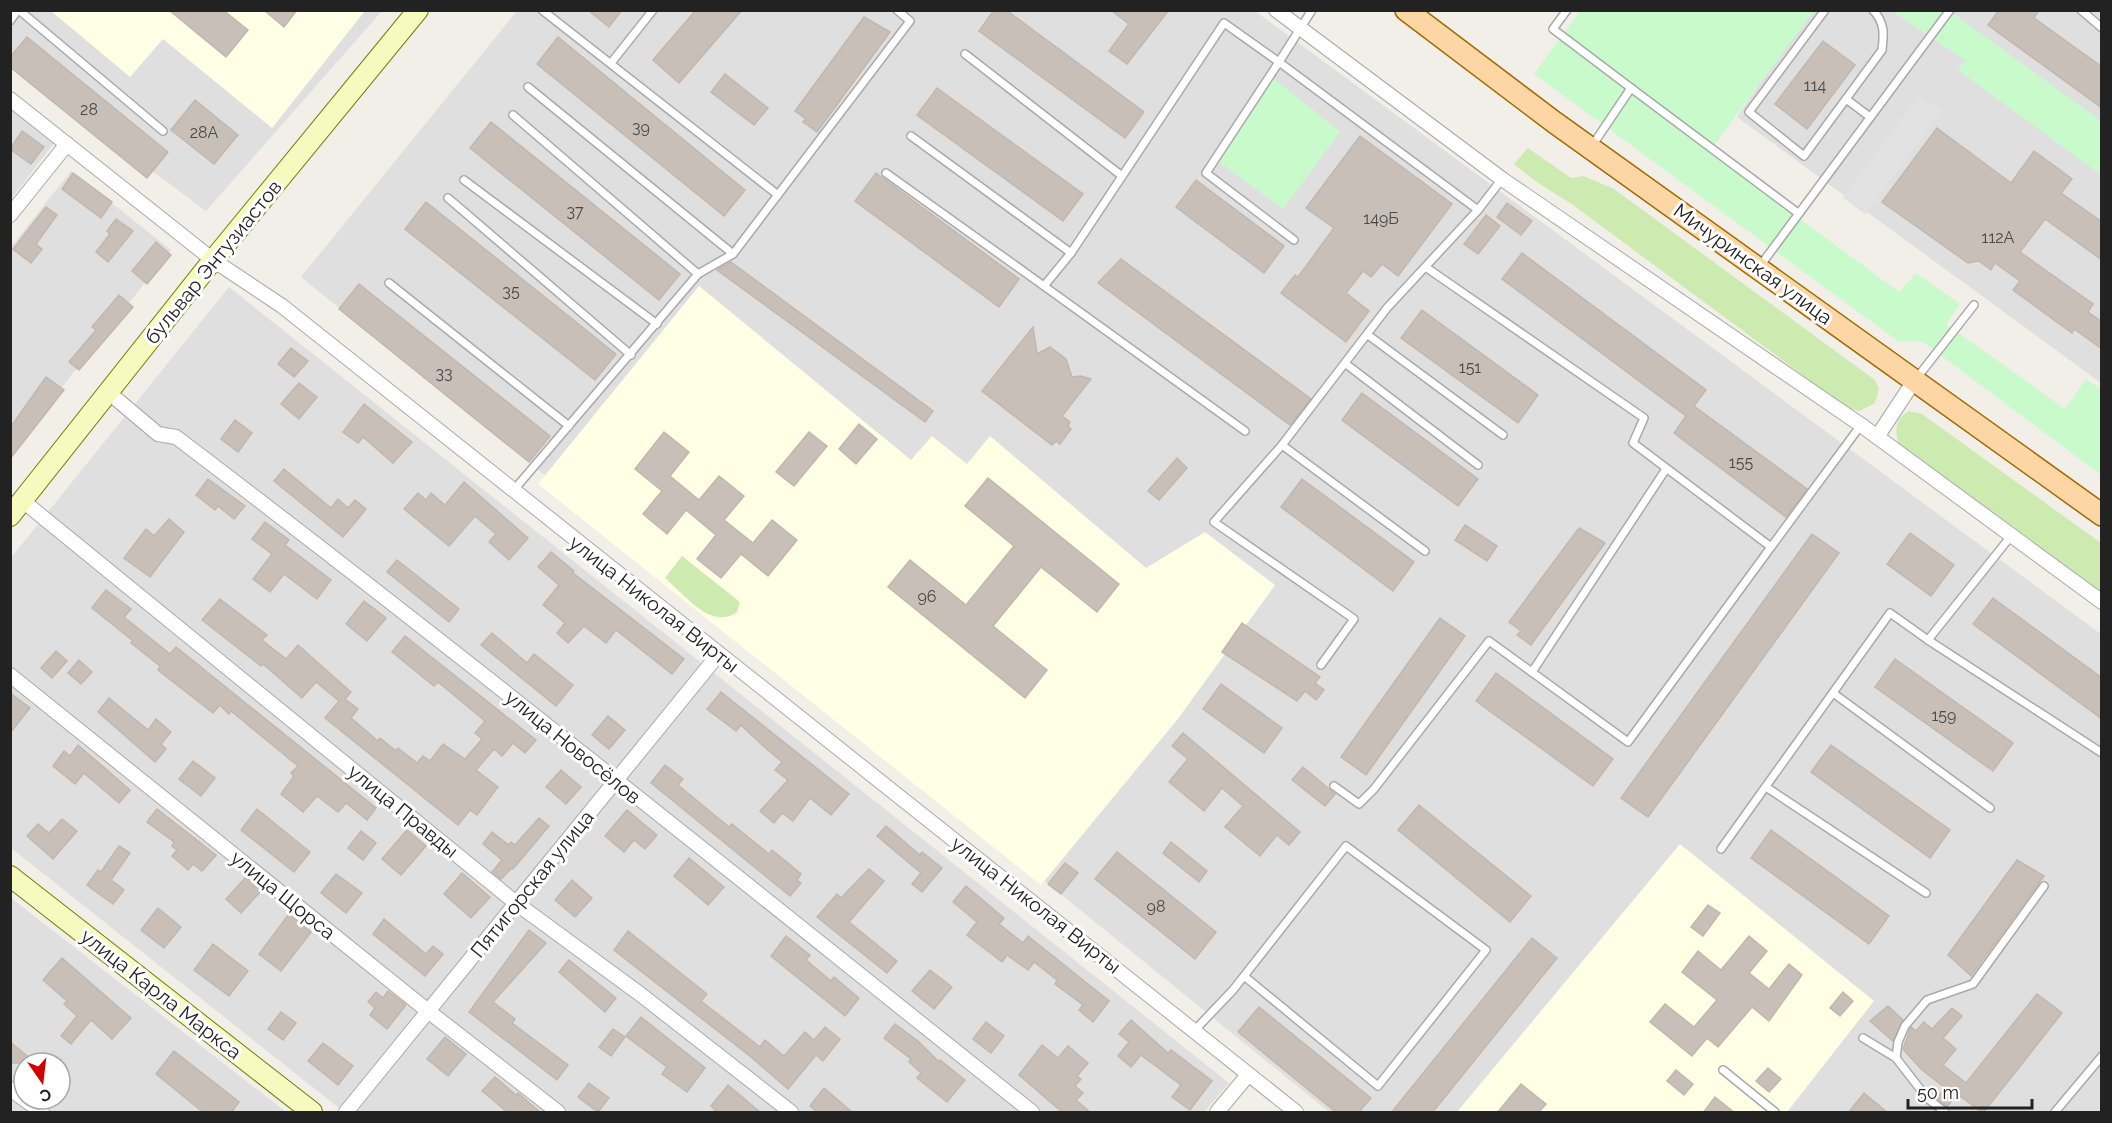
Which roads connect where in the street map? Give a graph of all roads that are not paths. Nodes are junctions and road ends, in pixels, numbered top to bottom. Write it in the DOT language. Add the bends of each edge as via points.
graph roads {
  1 [pos="18,10"];
  2 [pos="418,10"];
  3 [pos="542,10"];
  4 [pos="653,10"];
  5 [pos="897,10"];
  6 [pos="1276,10"];
  7 [pos="1312,10"];
  8 [pos="1406,10"];
  9 [pos="1567,10"];
  10 [pos="1825,10"];
  11 [pos="1873,10"];
  12 [pos="1950,10"];
  13 [pos="2081,10"];
  14 [pos="10,21"];
  15 [pos="2102,28"];
  16 [pos="1300,29"];
  17 [pos="965,54"];
  18 [pos="1279,62"];
  19 [pos="611,63"];
  20 [pos="528,87"];
  21 [pos="1631,88"];
  22 [pos="10,99"];
  23 [pos="1846,99"];
  24 [pos="513,115"];
  25 [pos="1870,117"];
  26 [pos="164,131"];
  27 [pos="911,136"];
  28 [pos="67,144"];
  29 [pos="1590,148"];
  30 [pos="886,173"];
  31 [pos="1122,176"];
  32 [pos="1502,179"];
  33 [pos="464,180"];
  34 [pos="778,195"];
  35 [pos="448,198"];
  36 [pos="1478,210"];
  37 [pos="1798,213"];
  38 [pos="10,214"];
  39 [pos="1294,240"];
  40 [pos="1071,253"];
  41 [pos="733,254"];
  42 [pos="213,260"];
  43 [pos="1760,267"];
  44 [pos="1427,268"];
  45 [pos="698,274"];
  46 [pos="388,283"];
  47 [pos="1044,286"];
  48 [pos="1974,305"];
  49 [pos="657,324"];
  50 [pos="1368,335"];
  51 [pos="631,355"];
  52 [pos="1346,364"];
  53 [pos="1914,381"];
  54 [pos="108,392"];
  55 [pos="1861,425"];
  56 [pos="569,426"];
  57 [pos="1245,431"];
  58 [pos="1503,435"];
  59 [pos="1877,437"];
  60 [pos="1282,445"];
  61 [pos="1478,465"];
  62 [pos="1666,469"];
  63 [pos="513,491"];
  64 [pos="16,508"];
  65 [pos="2102,515"];
  66 [pos="2011,536"];
  67 [pos="1771,547"];
  68 [pos="1425,551"];
  69 [pos="2102,602"];
  70 [pos="1928,640"];
  71 [pos="718,655"];
  72 [pos="1321,665"];
  73 [pos="1532,672"];
  74 [pos="10,675"];
  75 [pos="1833,693"];
  76 [pos="2102,753"];
  77 [pos="615,782"];
  78 [pos="1334,786"];
  79 [pos="1766,787"];
  80 [pos="1990,808"];
  81 [pos="1721,849"];
  82 [pos="10,876"];
  83 [pos="2044,886"];
  84 [pos="1926,893"];
  85 [pos="516,903"];
  86 [pos="1244,976"];
  87 [pos="428,1011"];
  88 [pos="1194,1031"];
  89 [pos="1863,1038"];
  90 [pos="2102,1056"];
  91 [pos="1896,1058"];
  92 [pos="1723,1070"];
  93 [pos="1248,1075"];
  94 [pos="10,1089"];
  95 [pos="42,1113"];
  96 [pos="312,1113"];
  97 [pos="346,1113"];
  98 [pos="558,1113"];
  99 [pos="791,1113"];
  100 [pos="1032,1113"];
  101 [pos="1217,1113"];
  102 [pos="1296,1113"];
  103 [pos="1775,1113"];
  104 [pos="1945,1113"];
  105 [pos="2055,1113"];
  1 -- 14 [label="lane"];
  1 -- 26 [label="lane"];
  2 -- 42 [label="main road, бульвар Энтузиастов"];
  3 -- 19 [label="lane"];
  4 -- 19 [label="lane"];
  5 -- 34 [label="lane" via="910,21"];
  6 -- 16 [label="street"];
  7 -- 16 [label="lane"];
  8 -- 29 [label="main road, Мичуринская улица"];
  9 -- 21 [label="lane" via="1553,29"];
  10 -- 23 [label="lane" via="1749,112 1804,156"];
  11 -- 23 [label="lane" via="1885,32 1882,50"];
  12 -- 25 [label="lane"];
  13 -- 15 [label="lane"];
  16 -- 18 [label="lane"];
  16 -- 32 [label="street"];
  17 -- 31 [label="lane"];
  18 -- 31 [label="lane" via="1224,22"];
  18 -- 36 [label="lane"];
  18 -- 39 [label="lane" via="1206,172"];
  19 -- 34 [label="lane"];
  20 -- 41 [label="lane"];
  21 -- 29 [label="lane"];
  21 -- 37 [label="lane"];
  22 -- 28 [label="street, улица Николая Вирты"];
  23 -- 25 [label="lane"];
  24 -- 45 [label="lane"];
  25 -- 37 [label="lane"];
  27 -- 40 [label="lane"];
  28 -- 38 [label="street"];
  28 -- 42 [label="street, улица Николая Вирты"];
  29 -- 43 [label="main road, Мичуринская улица"];
  30 -- 47 [label="lane"];
  31 -- 40 [label="lane"];
  32 -- 36 [label="lane"];
  32 -- 55 [label="street"];
  33 -- 49 [label="lane"];
  34 -- 41 [label="lane"];
  35 -- 51 [label="lane"];
  36 -- 44 [label="lane"];
  37 -- 43 [label="lane"];
  40 -- 47 [label="lane"];
  41 -- 45 [label="lane"];
  42 -- 54 [label="main road, бульвар Энтузиастов"];
  42 -- 63 [label="street, улица Николая Вирты" via="282,306"];
  43 -- 53 [label="main road, Мичуринская улица"];
  44 -- 50 [label="lane" via="1387,308"];
  44 -- 62 [label="lane" via="1644,418 1633,443"];
  45 -- 49 [label="lane"];
  46 -- 56 [label="lane"];
  47 -- 57 [label="lane"];
  48 -- 53 [label="lane"];
  49 -- 51 [label="lane"];
  50 -- 52 [label="lane"];
  50 -- 58 [label="lane"];
  51 -- 56 [label="lane"];
  52 -- 60 [label="lane"];
  52 -- 61 [label="lane"];
  53 -- 59 [label="street"];
  53 -- 65 [label="main road, Мичуринская улица"];
  54 -- 64 [label="main road, бульвар Энтузиастов"];
  54 -- 77 [label="street, улица Новосёлов" via="158,434 177,437 400,608"];
  55 -- 59 [label="street"];
  55 -- 67 [label="lane"];
  56 -- 63 [label="lane"];
  59 -- 66 [label="street"];
  60 -- 68 [label="lane"];
  60 -- 72 [label="lane" via="1214,522 1354,619"];
  62 -- 67 [label="lane"];
  62 -- 73 [label="lane"];
  63 -- 71 [label="street, улица Николая Вирты"];
  64 -- 85 [label="street, улица Правды"];
  66 -- 69 [label="street"];
  66 -- 70 [label="lane"];
  67 -- 73 [label="lane" via="1628,742"];
  70 -- 75 [label="lane" via="1890,613"];
  70 -- 76 [label="lane"];
  71 -- 77 [label="street, Пятигорская улица"];
  71 -- 88 [label="street, улица Николая Вирты"];
  73 -- 78 [label="lane" via="1489,640 1359,804"];
  74 -- 87 [label="street, улица Щорса"];
  75 -- 79 [label="lane"];
  75 -- 80 [label="lane"];
  77 -- 85 [label="street, Пятигорская улица"];
  77 -- 100 [label="street, улица Новосёлов"];
  79 -- 81 [label="lane"];
  79 -- 84 [label="lane"];
  82 -- 96 [label="main road, улица Карла Маркса"];
  83 -- 91 [label="lane" via="1973,984 1927,1000 1905,1026"];
  85 -- 87 [label="street, Пятигорская улица"];
  85 -- 99 [label="street, улица Правды"];
  86 -- 86 [label="lane" via="1346,846 1486,950 1378,1086"];
  86 -- 88 [label="lane"];
  87 -- 97 [label="street, Пятигорская улица"];
  87 -- 98 [label="street, улица Щорса"];
  88 -- 93 [label="street, улица Николая Вирты"];
  89 -- 91 [label="lane"];
  90 -- 105 [label="lane"];
  91 -- 104 [label="lane" via="1927,1098"];
  92 -- 103 [label="lane"];
  93 -- 101 [label="street"];
  93 -- 102 [label="street, улица Николая Вирты"];
  94 -- 95 [label="street"];
}
